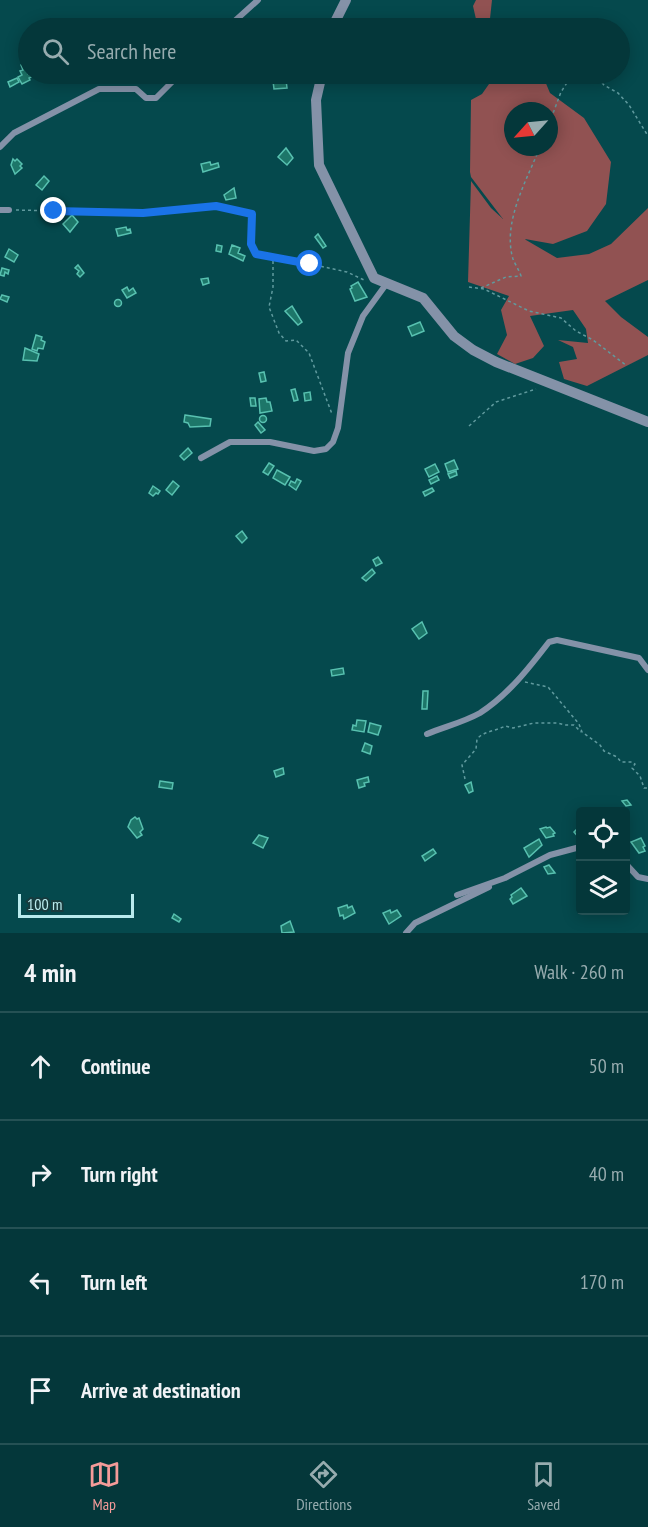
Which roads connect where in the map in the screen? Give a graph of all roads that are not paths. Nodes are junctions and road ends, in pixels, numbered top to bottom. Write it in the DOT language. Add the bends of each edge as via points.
graph roads {
  1 [pos="258,0"];
  2 [pos="346,0"];
  3 [pos="238,18"];
  4 [pos="337,18"];
  5 [pos="170,84"];
  6 [pos="320,84"];
  7 [pos="0,147"];
  8 [pos="0,210"];
  9 [pos="9,210"];
  10 [pos="387,283"];
  11 [pos="648,422"];
  12 [pos="201,458"];
  13 [pos="648,670"];
  14 [pos="427,734"];
  15 [pos="576,848"];
  16 [pos="630,868"];
  17 [pos="505,878"];
  18 [pos="648,879"];
  19 [pos="457,895"];
  20 [pos="406,933"];
  1 -- 3 [label="street"];
  2 -- 4 [label="street"];
  5 -- 7 [label="street" via="156,99 146,98 136,89 99,89 14,133"];
  6 -- 10 [label="street" via="316,100 319,165 374,278"];
  8 -- 9 [label="street"];
  10 -- 11 [label="street" via="423,298 454,336 473,350"];
  10 -- 12 [label="street" via="363,316 348,353 338,428 326,449 230,442"];
  13 -- 14 [label="street" via="639,658 557,640 549,642 502,696 478,714"];
  15 -- 17 [label="street" via="550,855"];
  16 -- 18 [label="street" via="638,877"];
  17 -- 19 [label="street"];
  17 -- 20 [label="street" via="415,923"];
}
